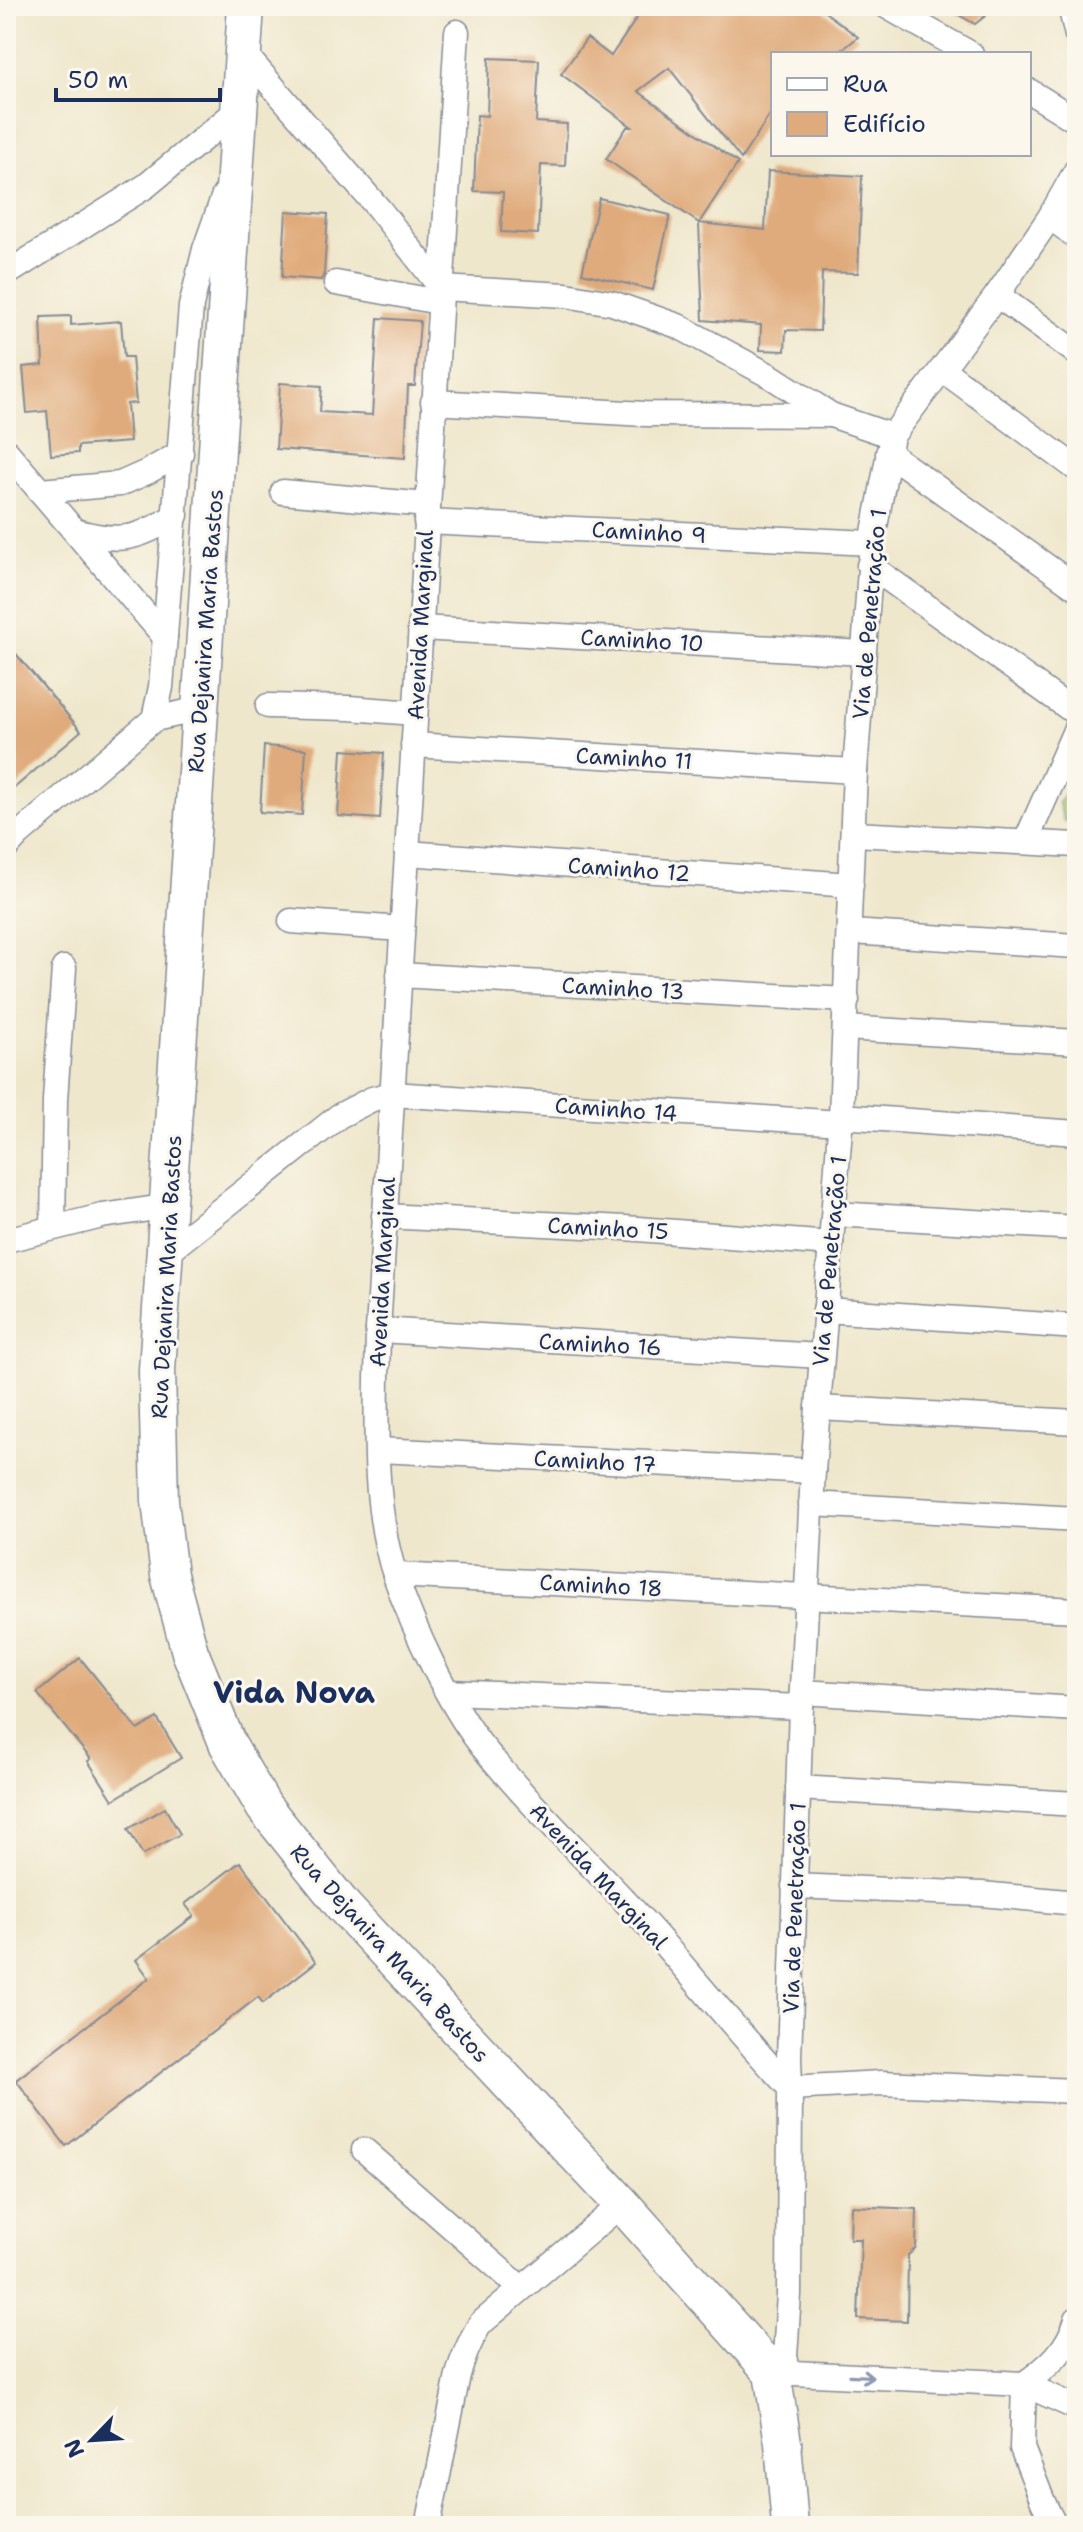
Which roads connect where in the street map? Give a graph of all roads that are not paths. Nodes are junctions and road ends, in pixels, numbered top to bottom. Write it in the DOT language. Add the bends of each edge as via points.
graph roads {
  1 [pos="246,6"];
  2 [pos="886,6"];
  3 [pos="1070,6"];
  4 [pos="457,32"];
  5 [pos="1077,35"];
  6 [pos="243,52"];
  7 [pos="967,52"];
  8 [pos="1031,92"];
  9 [pos="239,109"];
  10 [pos="1077,121"];
  11 [pos="1077,169"];
  12 [pos="234,171"];
  13 [pos="1050,217"];
  14 [pos="1077,237"];
  15 [pos="6,274"];
  16 [pos="336,283"];
  17 [pos="440,295"];
  18 [pos="997,295"];
  19 [pos="1077,353"];
  20 [pos="943,370"];
  21 [pos="433,402"];
  22 [pos="831,415"];
  23 [pos="890,444"];
  24 [pos="6,451"];
  25 [pos="181,453"];
  26 [pos="1077,469"];
  27 [pos="40,491"];
  28 [pos="283,492"];
  29 [pos="427,514"];
  30 [pos="176,515"];
  31 [pos="75,531"];
  32 [pos="871,554"];
  33 [pos="1077,588"];
  34 [pos="420,628"];
  35 [pos="165,637"];
  36 [pos="863,653"];
  37 [pos="268,706"];
  38 [pos="201,709"];
  39 [pos="415,713"];
  40 [pos="1077,714"];
  41 [pos="154,719"];
  42 [pos="1077,726"];
  43 [pos="413,745"];
  44 [pos="855,771"];
  45 [pos="853,834"];
  46 [pos="1026,841"];
  47 [pos="1077,845"];
  48 [pos="6,848"];
  49 [pos="407,853"];
  50 [pos="851,885"];
  51 [pos="291,921"];
  52 [pos="402,929"];
  53 [pos="850,932"];
  54 [pos="1077,946"];
  55 [pos="64,968"];
  56 [pos="399,975"];
  57 [pos="847,1000"];
  58 [pos="845,1028"];
  59 [pos="1077,1042"];
  60 [pos="392,1094"];
  61 [pos="841,1119"];
  62 [pos="1077,1133"];
  63 [pos="170,1206"];
  64 [pos="834,1214"];
  65 [pos="384,1216"];
  66 [pos="53,1227"];
  67 [pos="1077,1228"];
  68 [pos="6,1240"];
  69 [pos="831,1244"];
  70 [pos="166,1253"];
  71 [pos="825,1310"];
  72 [pos="1077,1327"];
  73 [pos="378,1330"];
  74 [pos="821,1356"];
  75 [pos="818,1408"];
  76 [pos="1077,1422"];
  77 [pos="378,1450"];
  78 [pos="813,1471"];
  79 [pos="811,1504"];
  80 [pos="1077,1519"];
  81 [pos="395,1575"];
  82 [pos="806,1595"];
  83 [pos="1077,1610"];
  84 [pos="448,1692"];
  85 [pos="802,1700"];
  86 [pos="1077,1709"];
  87 [pos="798,1788"];
  88 [pos="1077,1804"];
  89 [pos="794,1886"];
  90 [pos="1077,1903"];
  91 [pos="790,2088"];
  92 [pos="1077,2091"];
  93 [pos="364,2150"];
  94 [pos="622,2204"];
  95 [pos="521,2288"];
  96 [pos="1077,2319"];
  97 [pos="778,2372"];
  98 [pos="1024,2384"];
  99 [pos="1077,2408"];
  100 [pos="428,2526"];
  101 [pos="790,2526"];
  102 [pos="1055,2526"];
  1 -- 6 [label="main road, Rua Dejanira Maria Bastos"];
  2 -- 7 [label="street"];
  3 -- 5 [label="street"];
  4 -- 17 [label="street, Avenida Marginal"];
  6 -- 9 [label="main road, Rua Dejanira Maria Bastos"];
  6 -- 17 [label="street" via="379,209"];
  8 -- 10 [label="street"];
  9 -- 12 [label="main road, Rua Dejanira Maria Bastos"];
  9 -- 15 [label="street" via="146,186"];
  11 -- 13 [label="street"];
  12 -- 25 [label="street" via="196,279"];
  12 -- 38 [label="main road, Rua Dejanira Maria Bastos"];
  13 -- 14 [label="street"];
  13 -- 18 [label="street"];
  16 -- 17 [label="street"];
  17 -- 21 [label="street, Avenida Marginal"];
  17 -- 22 [label="street" via="566,295 612,303 678,326"];
  18 -- 19 [label="street"];
  18 -- 20 [label="street"];
  20 -- 23 [label="street"];
  20 -- 26 [label="street"];
  21 -- 22 [label="street" via="645,414"];
  21 -- 29 [label="street, Avenida Marginal"];
  22 -- 23 [label="street"];
  23 -- 32 [label="street, Via de Penetração 1"];
  23 -- 33 [label="street"];
  24 -- 27 [label="street"];
  25 -- 27 [label="street" via="120,484"];
  25 -- 30 [label="street"];
  27 -- 31 [label="street"];
  28 -- 29 [label="street, Caminho 9"];
  29 -- 32 [label="street, Caminho 9"];
  29 -- 34 [label="street, Avenida Marginal"];
  30 -- 31 [label="street" via="119,540"];
  30 -- 35 [label="street"];
  31 -- 35 [label="street"];
  32 -- 36 [label="street, Via de Penetração 1"];
  32 -- 40 [label="street"];
  34 -- 36 [label="street, Caminho 10"];
  34 -- 39 [label="street, Avenida Marginal"];
  35 -- 41 [label="street"];
  36 -- 44 [label="street, Via de Penetração 1"];
  37 -- 39 [label="street"];
  38 -- 41 [label="street"];
  38 -- 63 [label="main road, Rua Dejanira Maria Bastos"];
  39 -- 43 [label="street, Avenida Marginal"];
  41 -- 48 [label="street"];
  42 -- 46 [label="street"];
  43 -- 44 [label="street, Caminho 11"];
  43 -- 49 [label="street, Avenida Marginal"];
  44 -- 45 [label="street, Via de Penetração 1"];
  45 -- 46 [label="street"];
  45 -- 50 [label="street, Via de Penetração 1"];
  46 -- 47 [label="street"];
  49 -- 50 [label="street, Caminho 12"];
  49 -- 52 [label="street, Avenida Marginal"];
  50 -- 53 [label="street, Via de Penetração 1"];
  51 -- 52 [label="street"];
  52 -- 56 [label="street, Avenida Marginal"];
  53 -- 54 [label="street"];
  53 -- 57 [label="street, Via de Penetração 1"];
  55 -- 66 [label="street"];
  56 -- 57 [label="street, Caminho 13"];
  56 -- 60 [label="street, Avenida Marginal"];
  57 -- 58 [label="street, Via de Penetração 1"];
  58 -- 59 [label="street"];
  58 -- 61 [label="street, Via de Penetração 1"];
  60 -- 61 [label="street, Caminho 14"];
  60 -- 65 [label="street, Avenida Marginal"];
  60 -- 70 [label="street" via="339,1116"];
  61 -- 62 [label="street, Caminho 14"];
  61 -- 64 [label="street, Via de Penetração 1"];
  63 -- 66 [label="street"];
  63 -- 70 [label="main road, Rua Dejanira Maria Bastos"];
  64 -- 67 [label="street"];
  64 -- 69 [label="street, Via de Penetração 1"];
  65 -- 69 [label="street, Caminho 15"];
  65 -- 73 [label="street, Avenida Marginal"];
  66 -- 68 [label="street"];
  69 -- 71 [label="street, Via de Penetração 1"];
  70 -- 94 [label="main road, Rua Dejanira Maria Bastos" via="157,1425 169,1575 190,1652 228,1745 264,1807 344,1907"];
  71 -- 72 [label="street"];
  71 -- 74 [label="street, Via de Penetração 1"];
  73 -- 74 [label="street, Caminho 16"];
  73 -- 77 [label="street, Avenida Marginal"];
  74 -- 75 [label="street, Via de Penetração 1"];
  75 -- 76 [label="street"];
  75 -- 78 [label="street, Via de Penetração 1"];
  77 -- 78 [label="street, Caminho 17"];
  77 -- 81 [label="street, Avenida Marginal"];
  78 -- 79 [label="street, Via de Penetração 1"];
  79 -- 80 [label="street"];
  79 -- 82 [label="street, Via de Penetração 1"];
  81 -- 82 [label="street, Caminho 18"];
  81 -- 84 [label="street, Avenida Marginal"];
  82 -- 83 [label="street, Caminho 18"];
  82 -- 85 [label="street, Via de Penetração 1"];
  84 -- 85 [label="street"];
  84 -- 91 [label="street, Avenida Marginal" via="479,1742"];
  85 -- 86 [label="street"];
  85 -- 87 [label="street, Via de Penetração 1"];
  87 -- 88 [label="street"];
  87 -- 89 [label="street, Via de Penetração 1"];
  89 -- 90 [label="street"];
  89 -- 91 [label="street, Via de Penetração 1"];
  91 -- 92 [label="street" via="881,2083"];
  91 -- 97 [label="street" via="790,2279"];
  93 -- 95 [label="street"];
  94 -- 95 [label="street"];
  94 -- 97 [label="main road, Rua Dejanira Maria Bastos"];
  95 -- 100 [label="street" via="480,2324 464,2354"];
  96 -- 98 [label="street" via="1064,2350"];
  97 -- 98 [label="street, one-way"];
  97 -- 101 [label="main road"];
  98 -- 99 [label="street"];
  98 -- 102 [label="street" via="1022,2448"];
}
